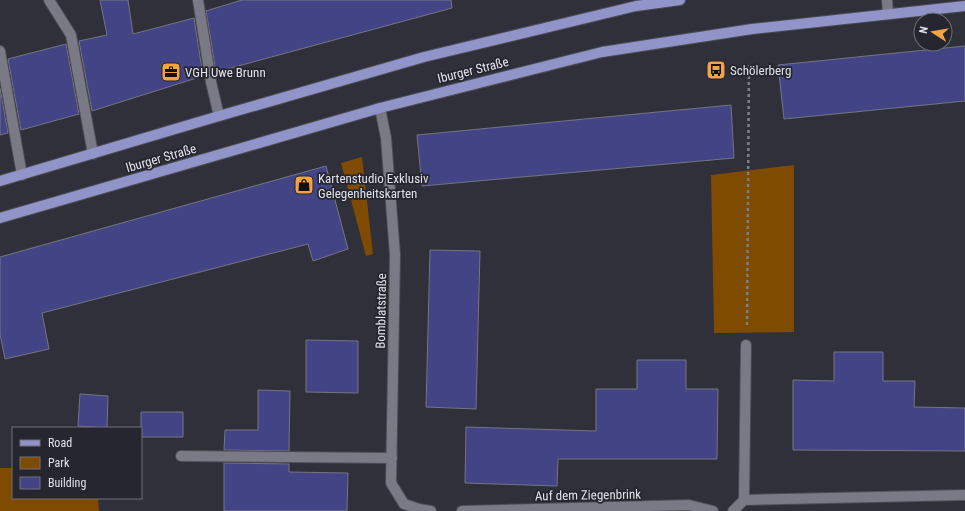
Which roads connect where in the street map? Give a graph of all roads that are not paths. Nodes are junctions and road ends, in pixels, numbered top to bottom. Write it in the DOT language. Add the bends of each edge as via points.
graph roads {
  1 [pos="49,0"];
  2 [pos="198,0"];
  3 [pos="680,0"];
  4 [pos="887,0"];
  5 [pos="965,6"];
  6 [pos="888,13"];
  7 [pos="0,51"];
  8 [pos="380,108"];
  9 [pos="219,116"];
  10 [pos="93,154"];
  11 [pos="22,175"];
  12 [pos="0,181"];
  13 [pos="0,218"];
  14 [pos="746,345"];
  15 [pos="181,456"];
  16 [pos="392,458"];
  17 [pos="965,495"];
  18 [pos="744,500"];
  19 [pos="402,507"];
  20 [pos="431,511"];
  21 [pos="462,511"];
  22 [pos="713,511"];
  23 [pos="733,511"];
  1 -- 10 [label="street" via="71,35"];
  2 -- 9 [label="street"];
  3 -- 9 [label="main road, Iburger Straße" via="636,6 432,55"];
  4 -- 6 [label="street"];
  5 -- 6 [label="main road, Iburger Straße"];
  6 -- 8 [label="main road, Iburger Straße" via="752,29 602,52"];
  7 -- 11 [label="street"];
  8 -- 13 [label="main road, Iburger Straße"];
  8 -- 16 [label="street, Bomblatstraße" via="386,138 395,255"];
  9 -- 10 [label="main road, Iburger Straße"];
  10 -- 11 [label="main road, Iburger Straße"];
  11 -- 12 [label="main road, Iburger Straße"];
  14 -- 18 [label="street"];
  15 -- 16 [label="street"];
  16 -- 19 [label="street, Bomblatstraße" via="391,483"];
  17 -- 18 [label="street"];
  18 -- 23 [label="street"];
  19 -- 20 [label="street"];
  21 -- 22 [label="street, Auf dem Ziegenbrink" via="689,505"];
}
